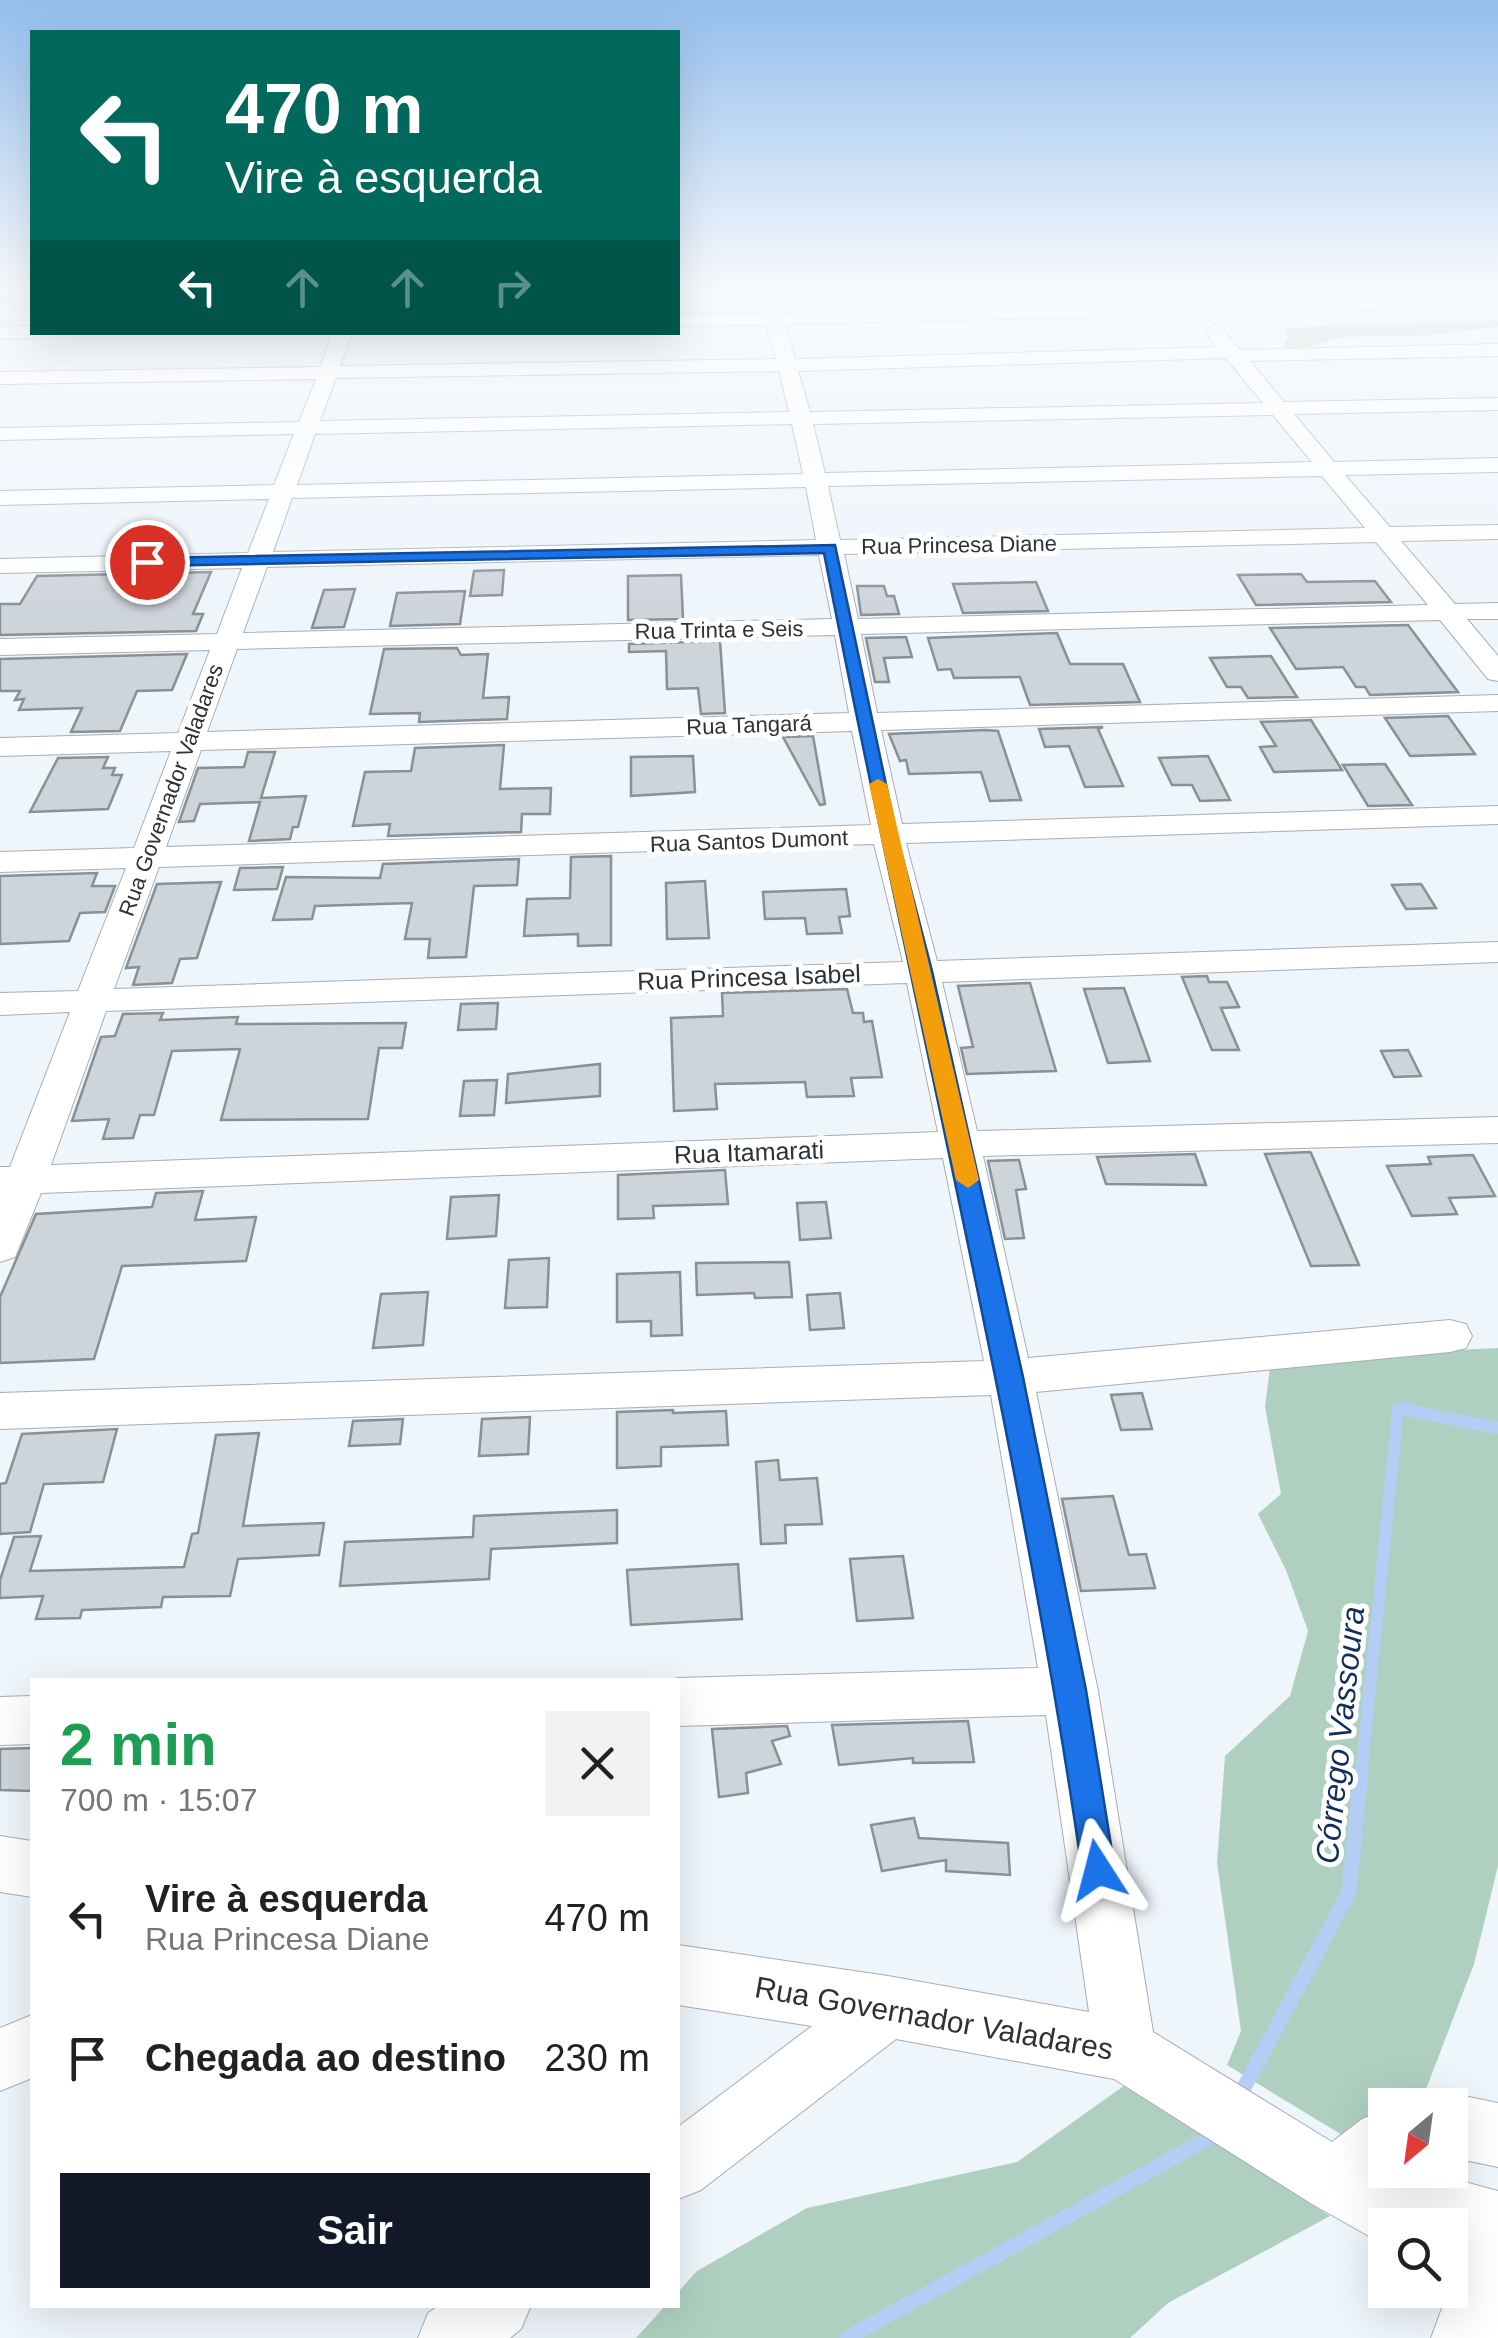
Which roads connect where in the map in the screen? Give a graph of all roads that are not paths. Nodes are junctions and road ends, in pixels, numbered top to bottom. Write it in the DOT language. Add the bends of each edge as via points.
graph roads {
  1 [pos="321,397"];
  2 [pos="795,397"];
  3 [pos="1270,397"];
  4 [pos="1498,404"];
  5 [pos="1282,411"];
  6 [pos="798,418"];
  7 [pos="310,428"];
  8 [pos="0,434"];
  9 [pos="1498,465"];
  10 [pos="1332,469"];
  11 [pos="814,481"];
  12 [pos="283,492"];
  13 [pos="0,498"];
  14 [pos="1498,532"];
  15 [pos="1384,535"];
  16 [pos="830,548"];
  17 [pos="258,559"];
  18 [pos="0,566"];
  19 [pos="1498,611"];
  20 [pos="1448,612"];
  21 [pos="844,628"];
  22 [pos="227,640"];
  23 [pos="0,647"];
  24 [pos="1498,672"];
  25 [pos="1498,703"];
  26 [pos="866,721"];
  27 [pos="190,742"];
  28 [pos="0,747"];
  29 [pos="1498,815"];
  30 [pos="888,836"];
  31 [pos="147,858"];
  32 [pos="0,862"];
  33 [pos="1498,952"];
  34 [pos="922,971"];
  35 [pos="92,1000"];
  36 [pos="0,1004"];
  37 [pos="1498,1130"];
  38 [pos="960,1144"];
  39 [pos="13,1180"];
  40 [pos="0,1247"];
  41 [pos="1450,1336"];
  42 [pos="1010,1377"];
  43 [pos="0,1411"];
  44 [pos="1071,1690"];
  45 [pos="680,1702"];
  46 [pos="30,1720"];
  47 [pos="0,1722"];
  48 [pos="0,1864"];
  49 [pos="30,1869"];
  50 [pos="680,1975"];
  51 [pos="888,2006"];
  52 [pos="30,2047"];
  53 [pos="1125,2050"];
  54 [pos="0,2060"];
  55 [pos="1468,2129"];
  56 [pos="1498,2135"];
  57 [pos="1360,2161"];
  58 [pos="680,2165"];
  59 [pos="1401,2208"];
  60 [pos="1484,2251"];
  61 [pos="493,2308"];
  62 [pos="454,2338"];
  63 [pos="1466,2338"];
  1 -- 7 [label="street, Rua Governador Valadares"];
  2 -- 6 [label="street"];
  3 -- 5 [label="street"];
  4 -- 5 [label="street"];
  5 -- 6 [label="street"];
  5 -- 10 [label="street"];
  6 -- 7 [label="street"];
  6 -- 11 [label="street"];
  7 -- 8 [label="street"];
  7 -- 12 [label="street, Rua Governador Valadares"];
  9 -- 10 [label="street"];
  10 -- 11 [label="street"];
  10 -- 15 [label="street"];
  11 -- 12 [label="street"];
  11 -- 16 [label="street"];
  12 -- 13 [label="street"];
  12 -- 17 [label="street, Rua Governador Valadares"];
  14 -- 15 [label="street, Rua Princesa Diane"];
  15 -- 16 [label="street, Rua Princesa Diane"];
  15 -- 20 [label="street"];
  16 -- 17 [label="street, Rua Princesa Diane"];
  16 -- 21 [label="street"];
  17 -- 18 [label="street, Rua Princesa Diane"];
  17 -- 22 [label="street, Rua Governador Valadares"];
  19 -- 20 [label="street, Rua Trinta e Seis"];
  20 -- 21 [label="street, Rua Trinta e Seis"];
  20 -- 24 [label="street"];
  21 -- 22 [label="street, Rua Trinta e Seis"];
  21 -- 26 [label="street"];
  22 -- 23 [label="street, Rua Trinta e Seis"];
  22 -- 27 [label="street, Rua Governador Valadares"];
  25 -- 26 [label="street, Rua Tangará"];
  26 -- 27 [label="street, Rua Tangará"];
  26 -- 30 [label="street"];
  27 -- 28 [label="street, Rua Tangará"];
  27 -- 31 [label="street, Rua Governador Valadares"];
  29 -- 30 [label="street, Rua Santos Dumont"];
  30 -- 31 [label="street, Rua Santos Dumont"];
  30 -- 34 [label="street"];
  31 -- 32 [label="street, Rua Santos Dumont"];
  31 -- 35 [label="street, Rua Governador Valadares"];
  33 -- 34 [label="street, Rua Princesa Isabel"];
  34 -- 35 [label="street, Rua Princesa Isabel"];
  34 -- 38 [label="street"];
  35 -- 36 [label="street, Rua Princesa Isabel"];
  35 -- 39 [label="street, Rua Governador Valadares"];
  37 -- 38 [label="street, Rua Itamarati"];
  38 -- 39 [label="street, Rua Itamarati"];
  38 -- 42 [label="street"];
  39 -- 40 [label="street, Rua Governador Valadares"];
  41 -- 42 [label="street"];
  42 -- 43 [label="street"];
  42 -- 44 [label="street"];
  44 -- 45 [label="street"];
  44 -- 53 [label="street"];
  46 -- 47 [label="street"];
  48 -- 49 [label="street"];
  50 -- 51 [label="street, Rua Governador Valadares"];
  51 -- 53 [label="street, Rua Governador Valadares"];
  51 -- 58 [label="street"];
  52 -- 54 [label="street"];
  53 -- 57 [label="street, Rua Governador Valadares" via="1180,2086"];
  55 -- 56 [label="street"];
  57 -- 59 [label="street"];
  57 -- 60 [label="street"];
  60 -- 63 [label="street"];
  61 -- 62 [label="street"];
}
